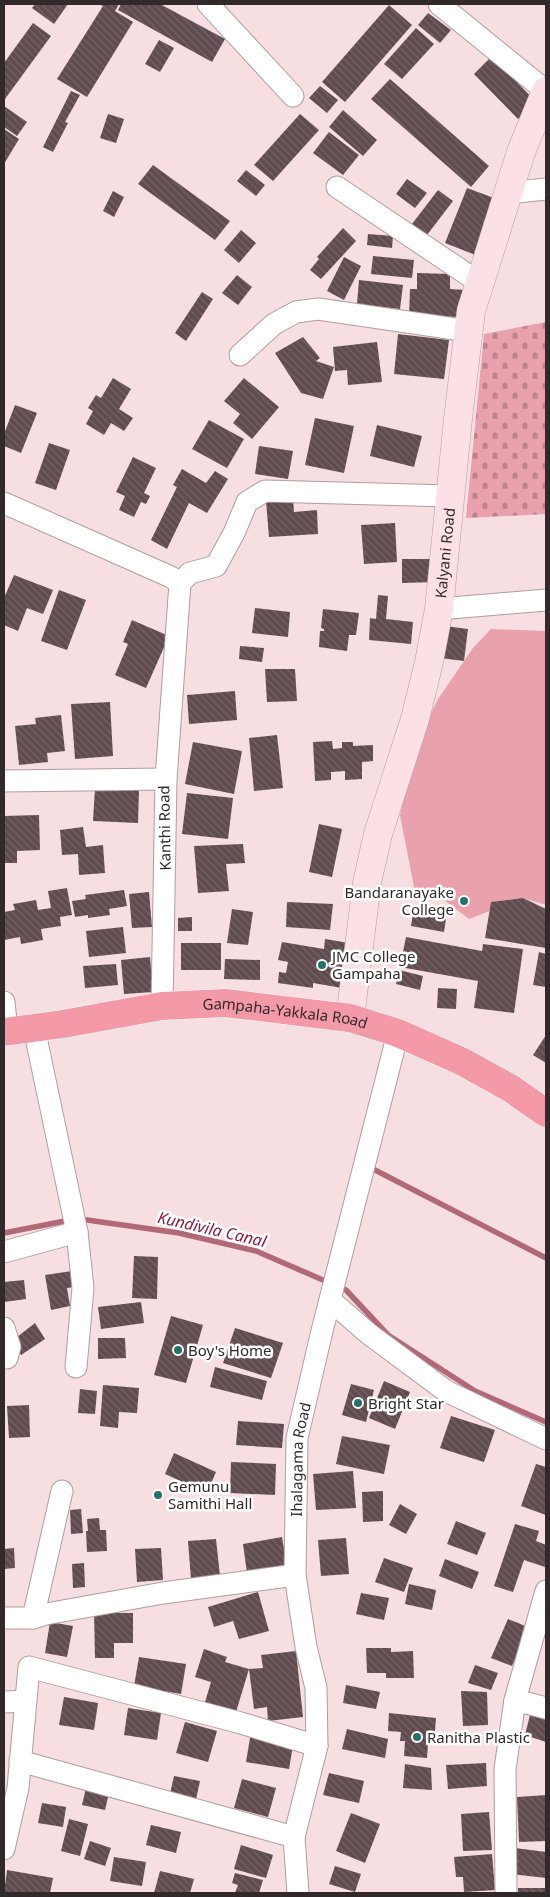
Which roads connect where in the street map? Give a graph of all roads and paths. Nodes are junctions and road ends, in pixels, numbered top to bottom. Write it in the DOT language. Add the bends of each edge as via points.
graph roads {
  1 [pos="208,4"];
  2 [pos="439,4"];
  3 [pos="546,91"];
  4 [pos="293,96"];
  5 [pos="337,187"];
  6 [pos="546,189"];
  7 [pos="507,193"];
  8 [pos="480,282"];
  9 [pos="469,330"];
  10 [pos="240,355"];
  11 [pos="450,496"];
  12 [pos="4,503"];
  13 [pos="180,583"];
  14 [pos="546,600"];
  15 [pos="439,609"];
  16 [pos="166,779"];
  17 [pos="4,781"];
  18 [pos="4,1002"];
  19 [pos="162,1006"];
  20 [pos="350,1018"];
  21 [pos="34,1028"];
  22 [pos="5,1031"];
  23 [pos="398,1033"];
  24 [pos="546,1113"];
  25 [pos="77,1232"];
  26 [pos="4,1252"];
  27 [pos="330,1300"];
  28 [pos="4,1328"];
  29 [pos="7,1358"];
  30 [pos="76,1367"];
  31 [pos="546,1440"];
  32 [pos="62,1491"];
  33 [pos="296,1575"];
  34 [pos="546,1591"];
  35 [pos="4,1618"];
  36 [pos="33,1618"];
  37 [pos="515,1700"];
  38 [pos="4,1702"];
  39 [pos="26,1702"];
  40 [pos="546,1708"];
  41 [pos="317,1746"];
  42 [pos="20,1761"];
  43 [pos="294,1837"];
  44 [pos="4,1849"];
  45 [pos="298,1893"];
  46 [pos="506,1893"];
  1 -- 4 [label="street"];
  2 -- 3 [label="street"];
  3 -- 7 [label="street, Kalyani Road"];
  5 -- 8 [label="street"];
  6 -- 7 [label="street"];
  7 -- 8 [label="street, Kalyani Road"];
  8 -- 9 [label="street, Kalyani Road"];
  9 -- 10 [label="street" via="318,309 296,312 274,324"];
  9 -- 11 [label="street, Kalyani Road"];
  11 -- 13 [label="street" via="265,491 247,502 216,566 190,573"];
  11 -- 15 [label="street, Kalyani Road"];
  12 -- 13 [label="street"];
  13 -- 16 [label="street"];
  14 -- 15 [label="street"];
  15 -- 20 [label="street, Kalyani Road" via="415,719 378,834 367,883"];
  16 -- 17 [label="street, Kanthi Road"];
  16 -- 19 [label="street, Kanthi Road"];
  18 -- 22 [label="street"];
  19 -- 20 [label="highway, Gampaha-Yakkala Road" via="225,1003"];
  19 -- 21 [label="highway, Gampaha-Yakkala Road"];
  20 -- 23 [label="highway, Gampaha-Yakkala Road"];
  21 -- 22 [label="highway, Gampaha-Yakkala Road"];
  21 -- 25 [label="street"];
  23 -- 24 [label="highway, Gampaha-Yakkala Road" via="488,1074"];
  23 -- 27 [label="street, Ihalagama Road"];
  25 -- 26 [label="street"];
  25 -- 30 [label="street" via="83,1288"];
  27 -- 31 [label="street" via="369,1334 446,1391"];
  27 -- 33 [label="street, Ihalagama Road" via="297,1438"];
  28 -- 29 [label="street" via="10,1347"];
  32 -- 36 [label="street"];
  33 -- 36 [label="street" via="163,1593"];
  33 -- 41 [label="street, Ihalagama Road" via="306,1647 316,1688"];
  34 -- 37 [label="street"];
  35 -- 36 [label="street"];
  37 -- 40 [label="street"];
  37 -- 46 [label="street" via="505,1769"];
  38 -- 39 [label="street"];
  39 -- 41 [label="street" via="29,1667"];
  39 -- 42 [label="street"];
  41 -- 43 [label="street, Ihalagama Road"];
  42 -- 43 [label="street"];
  42 -- 44 [label="street" via="18,1788"];
  43 -- 45 [label="street, Ihalagama Road"];
}
